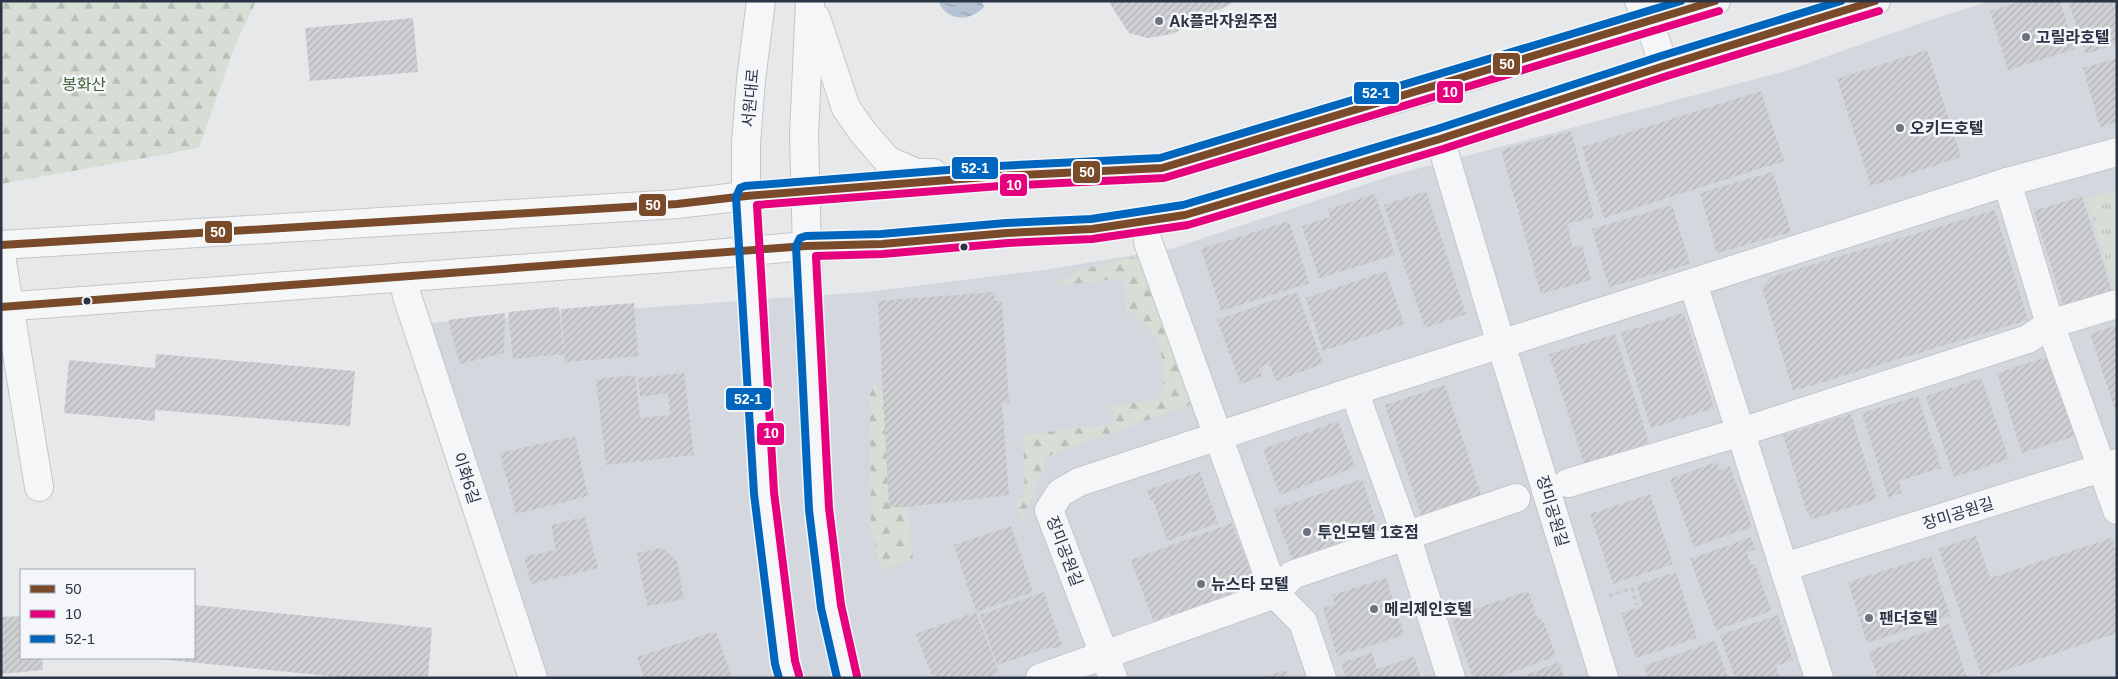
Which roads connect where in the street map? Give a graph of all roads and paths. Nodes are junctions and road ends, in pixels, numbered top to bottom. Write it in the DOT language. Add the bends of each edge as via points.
graph roads {
  1 [pos="761,1"];
  2 [pos="811,1"];
  3 [pos="1716,1"];
  4 [pos="1876,1"];
  5 [pos="1644,12"];
  6 [pos="1664,66"];
  7 [pos="1440,139"];
  8 [pos="2117,152"];
  9 [pos="999,176"];
  10 [pos="2007,182"];
  11 [pos="806,193"];
  12 [pos="746,196"];
  13 [pos="1148,242"];
  14 [pos="1,245"];
  15 [pos="806,246"];
  16 [pos="749,250"];
  17 [pos="1,256"];
  18 [pos="403,277"];
  19 [pos="1693,282"];
  20 [pos="2117,304"];
  21 [pos="6,306"];
  22 [pos="2050,324"];
  23 [pos="1501,344"];
  24 [pos="1354,391"];
  25 [pos="1741,432"];
  26 [pos="1218,436"];
  27 [pos="2110,465"];
  28 [pos="1568,483"];
  29 [pos="39,487"];
  30 [pos="1516,498"];
  31 [pos="2117,510"];
  32 [pos="1406,535"];
  33 [pos="1784,566"];
  34 [pos="1275,594"];
  35 [pos="1616,594"];
  36 [pos="1638,605"];
  37 [pos="1109,666"];
  38 [pos="533,678"];
  39 [pos="789,678"];
  40 [pos="846,678"];
  41 [pos="1040,678"];
  42 [pos="1322,678"];
  43 [pos="1451,678"];
  44 [pos="1604,678"];
  45 [pos="1819,678"];
  1 -- 12 [label="street, 서원대로" via="746,143"];
  2 -- 9 [label="street" via="846,108 887,160 916,173 960,172"];
  2 -- 11 [label="street" via="804,135"];
  3 -- 5 [label="street"];
  4 -- 6 [label="street"];
  5 -- 6 [label="street"];
  5 -- 9 [label="street" via="1162,168"];
  6 -- 7 [label="street"];
  7 -- 15 [label="street" via="1185,215 1092,229 1007,232 882,244"];
  7 -- 23 [label="street, 장미공원길"];
  8 -- 10 [label="street, 장미공원길"];
  9 -- 11 [label="street"];
  10 -- 19 [label="street, 장미공원길"];
  10 -- 22 [label="street"];
  11 -- 12 [label="street"];
  11 -- 15 [label="street"];
  12 -- 14 [label="street" via="677,204"];
  12 -- 16 [label="street, 서원대로"];
  13 -- 26 [label="street"];
  15 -- 16 [label="street"];
  15 -- 40 [label="street" via="819,509 832,607"];
  16 -- 18 [label="street"];
  16 -- 39 [label="street" via="764,493"];
  17 -- 21 [label="street"];
  18 -- 21 [label="street"];
  18 -- 38 [label="street, 이화6길"];
  19 -- 23 [label="street, 장미공원길"];
  19 -- 25 [label="street"];
  20 -- 22 [label="street, 장미공원길"];
  21 -- 29 [label="street"];
  22 -- 25 [label="street, 장미공원길" via="2028,339"];
  22 -- 27 [label="street"];
  23 -- 24 [label="street, 장미공원길"];
  23 -- 44 [label="street, 장미공원길"];
  24 -- 26 [label="street, 장미공원길"];
  24 -- 32 [label="street"];
  25 -- 28 [label="street, 장미공원길"];
  25 -- 33 [label="street"];
  26 -- 34 [label="street"];
  26 -- 37 [label="street, 장미공원길" via="1079,482 1060,493 1049,510"];
  27 -- 31 [label="street"];
  27 -- 33 [label="street, 장미공원길"];
  30 -- 32 [label="street, 장미공원길"];
  32 -- 34 [label="street, 장미공원길" via="1292,575"];
  32 -- 43 [label="street"];
  33 -- 45 [label="street"];
  34 -- 37 [label="street, 장미공원길"];
  34 -- 42 [label="street" via="1303,622"];
  35 -- 36 [label="path" via="1632,588"];
  37 -- 41 [label="street, 장미공원길"];
}
